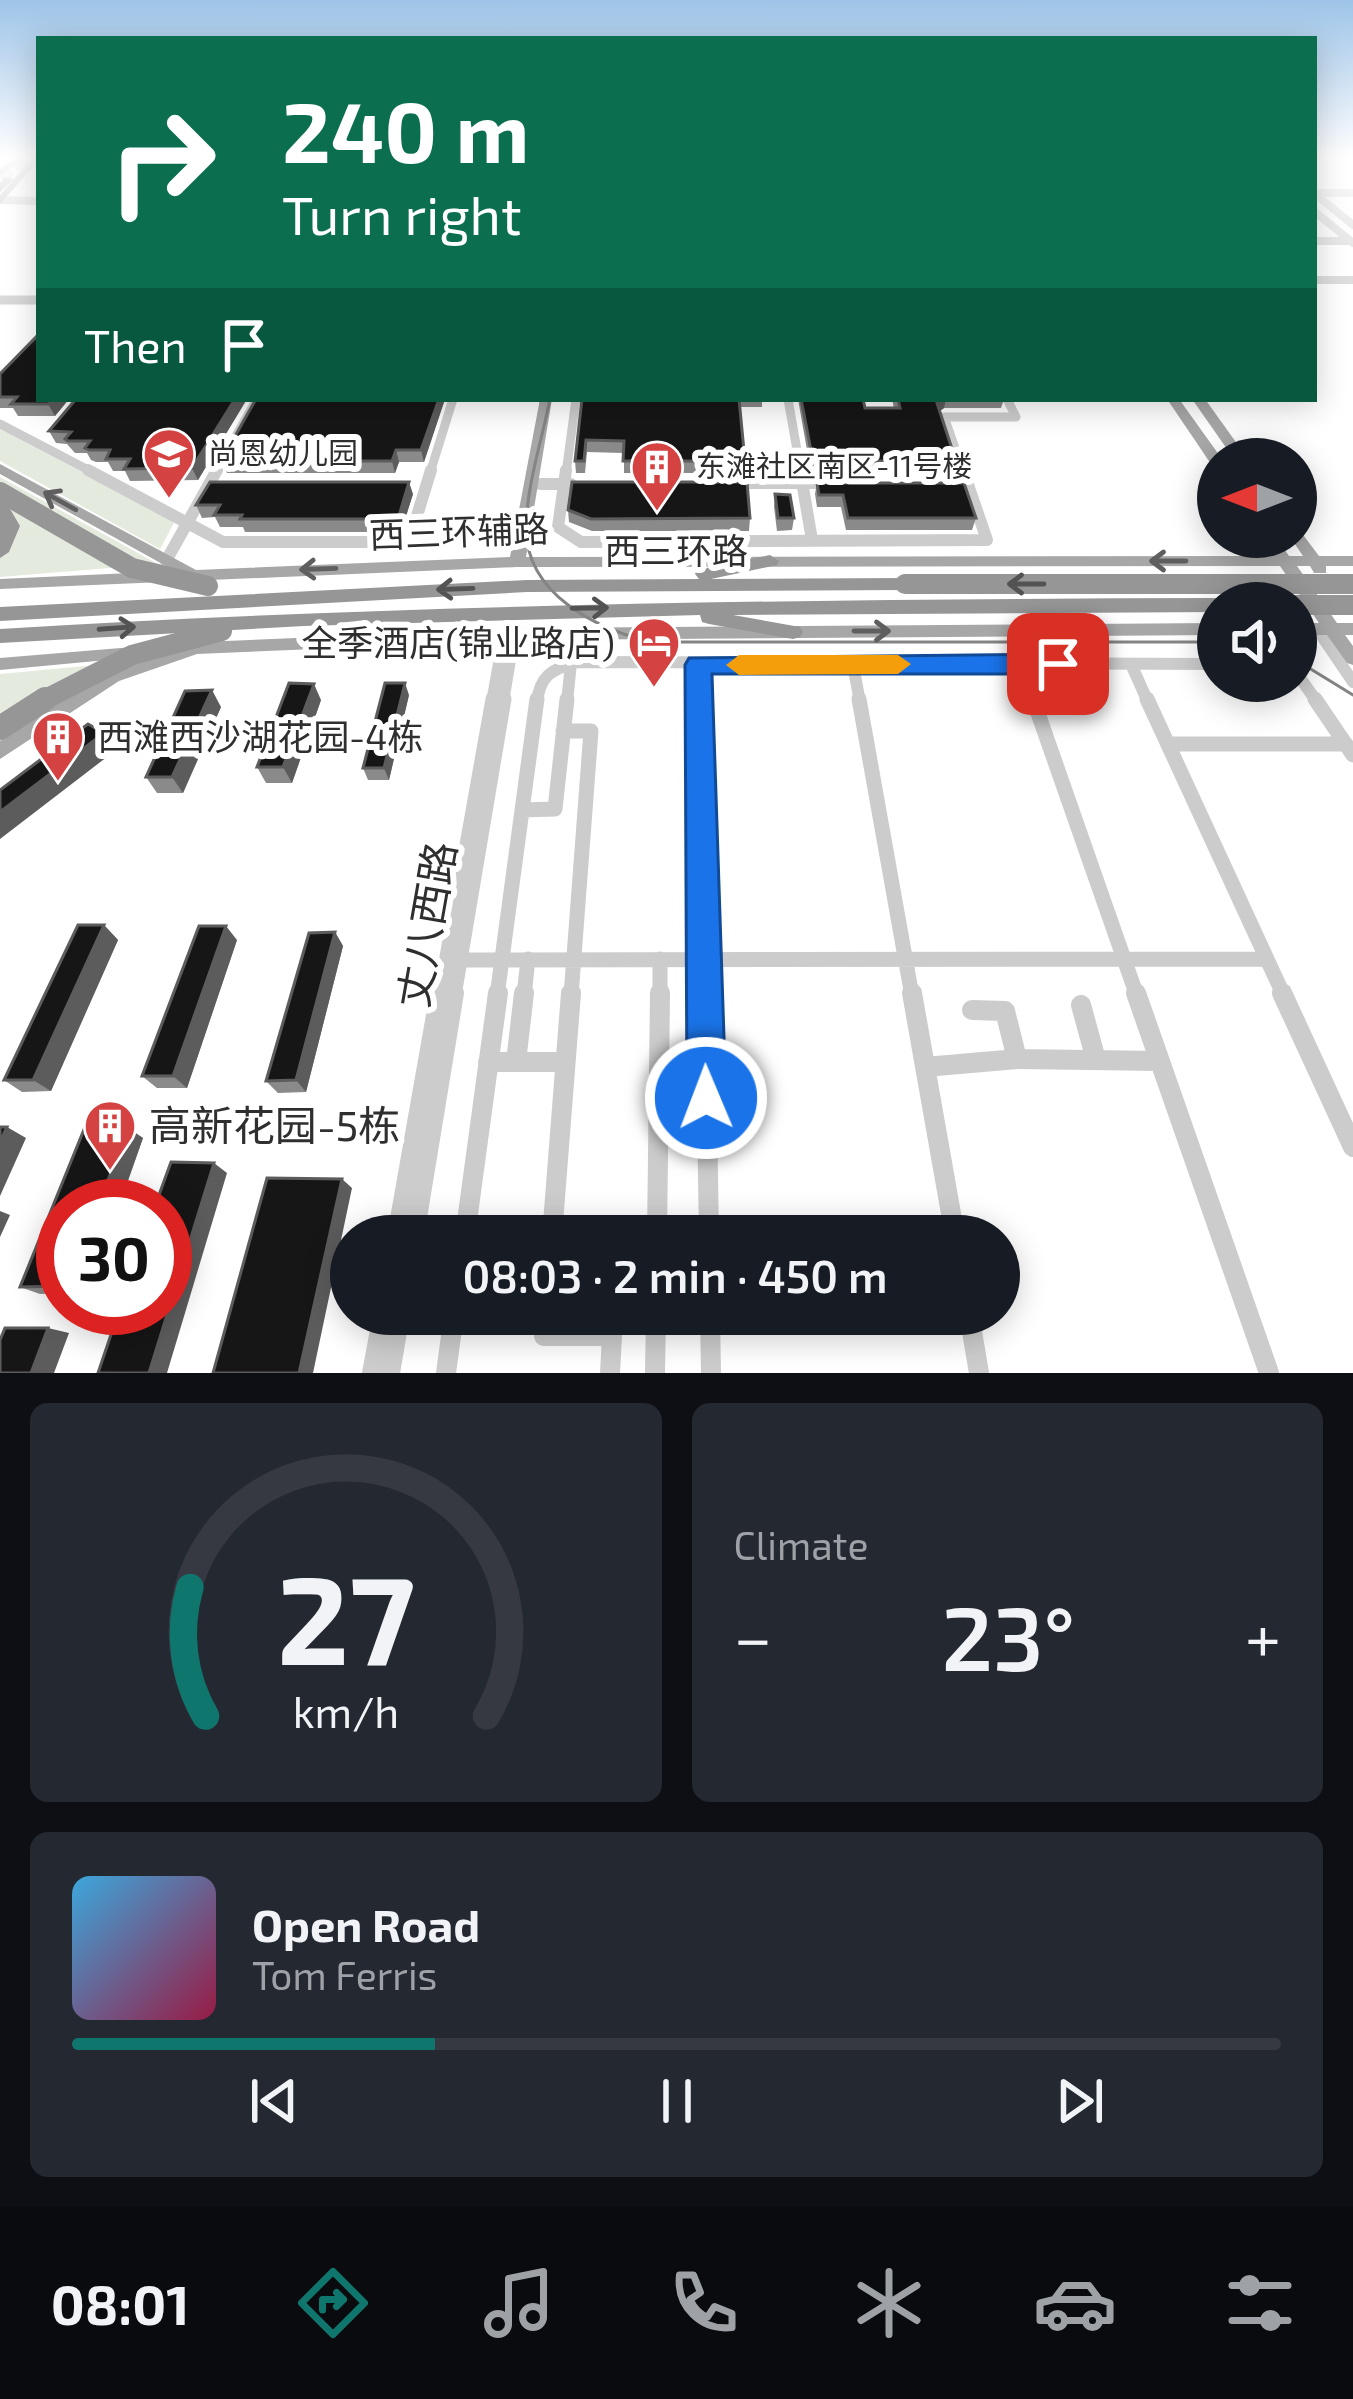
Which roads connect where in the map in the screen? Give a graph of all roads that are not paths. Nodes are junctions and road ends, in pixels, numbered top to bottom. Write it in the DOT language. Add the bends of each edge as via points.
graph roads {
  1 [pos="1326,221"];
  2 [pos="1317,241"];
  3 [pos="1351,242"];
  4 [pos="1317,280"];
  5 [pos="1353,280"];
  6 [pos="0,300"];
  7 [pos="36,300"];
  8 [pos="255,402"];
  9 [pos="452,402"];
  10 [pos="549,402"];
  11 [pos="550,402"];
  12 [pos="576,402"];
  13 [pos="788,402"];
  14 [pos="1008,402"];
  15 [pos="1175,402"];
  16 [pos="1200,402"];
  17 [pos="0,424"];
  18 [pos="55,430"];
  19 [pos="1200,438"];
  20 [pos="1226,438"];
  21 [pos="42,446"];
  22 [pos="0,468"];
  23 [pos="707,483"];
  24 [pos="802,483"];
  25 [pos="849,483"];
  26 [pos="208,484"];
  27 [pos="230,484"];
  28 [pos="405,484"];
  29 [pos="427,484"];
  30 [pos="540,484"];
  31 [pos="565,484"];
  32 [pos="588,484"];
  33 [pos="943,484"];
  34 [pos="966,484"];
  35 [pos="0,492"];
  36 [pos="0,506"];
  37 [pos="187,521"];
  38 [pos="812,540"];
  39 [pos="0,552"];
  40 [pos="1283,558"];
  41 [pos="1313,558"];
  42 [pos="166,561"];
  43 [pos="770,561"];
  44 [pos="1245,561"];
  45 [pos="1285,561"];
  46 [pos="1315,561"];
  47 [pos="522,562"];
  48 [pos="1353,562"];
  49 [pos="201,580"];
  50 [pos="1258,582"];
  51 [pos="656,583"];
  52 [pos="0,584"];
  53 [pos="1353,584"];
  54 [pos="319,593"];
  55 [pos="907,594"];
  56 [pos="1197,604"];
  57 [pos="1317,605"];
  58 [pos="1353,605"];
  59 [pos="656,607"];
  60 [pos="0,614"];
  61 [pos="348,614"];
  62 [pos="1353,618"];
  63 [pos="1197,629"];
  64 [pos="1317,629"];
  65 [pos="1325,629"];
  66 [pos="1353,629"];
  67 [pos="793,632"];
  68 [pos="531,634"];
  69 [pos="0,636"];
  70 [pos="483,636"];
  71 [pos="214,639"];
  72 [pos="1353,659"];
  73 [pos="571,663"];
  74 [pos="0,664"];
  75 [pos="853,664"];
  76 [pos="1021,664"];
  77 [pos="1131,664"];
  78 [pos="1197,664"];
  79 [pos="699,665"];
  80 [pos="1353,682"];
  81 [pos="1317,697"];
  82 [pos="0,728"];
  83 [pos="563,731"];
  84 [pos="1168,744"];
  85 [pos="1350,750"];
  86 [pos="0,751"];
  87 [pos="522,810"];
  88 [pos="453,959"];
  89 [pos="501,959"];
  90 [pos="528,959"];
  91 [pos="573,959"];
  92 [pos="660,959"];
  93 [pos="704,959"];
  94 [pos="906,959"];
  95 [pos="1125,959"];
  96 [pos="1267,959"];
  97 [pos="1081,1005"];
  98 [pos="973,1010"];
  99 [pos="1017,1059"];
  100 [pos="1096,1060"];
  101 [pos="1160,1060"];
  102 [pos="488,1062"];
  103 [pos="516,1062"];
  104 [pos="565,1062"];
  105 [pos="926,1067"];
  106 [pos="1353,1147"];
  107 [pos="401,1215"];
  108 [pos="417,1215"];
  109 [pos="468,1215"];
  110 [pos="554,1215"];
  111 [pos="657,1215"];
  112 [pos="709,1215"];
  113 [pos="951,1215"];
  114 [pos="378,1335"];
  115 [pos="396,1335"];
  116 [pos="451,1335"];
  117 [pos="544,1335"];
  118 [pos="656,1335"];
  119 [pos="710,1335"];
  120 [pos="973,1335"];
  121 [pos="372,1373"];
  122 [pos="390,1373"];
  123 [pos="446,1373"];
  124 [pos="610,1373"];
  125 [pos="655,1373"];
  126 [pos="711,1373"];
  127 [pos="980,1373"];
  128 [pos="1269,1373"];
  1 -- 3 [label="street"];
  2 -- 3 [label="street"];
  4 -- 5 [label="street"];
  6 -- 7 [label="street"];
  8 -- 26 [label="street"];
  9 -- 29 [label="street"];
  10 -- 47 [label="main road"];
  11 -- 30 [label="main road"];
  12 -- 31 [label="street"];
  13 -- 24 [label="street"];
  14 -- 34 [label="street" via="1016,417 944,417"];
  15 -- 19 [label="main road"];
  16 -- 20 [label="main road"];
  17 -- 21 [label="street"];
  18 -- 21 [label="street"];
  21 -- 37 [label="street"];
  42 -- 22 [label="main road, one-way"];
  23 -- 24 [label="street"];
  24 -- 25 [label="street"];
  24 -- 38 [label="street"];
  26 -- 27 [label="street"];
  26 -- 37 [label="street"];
  28 -- 29 [label="street"];
  29 -- 37 [label="street" via="409,542 223,542"];
  30 -- 31 [label="street"];
  30 -- 47 [label="main road"];
  31 -- 32 [label="street"];
  31 -- 38 [label="street" via="558,527 581,542"];
  33 -- 34 [label="street"];
  34 -- 38 [label="street" via="987,540"];
  35 -- 49 [label="highway, bridge" via="132,568"];
  36 -- 39 [label="highway" via="11,526"];
  37 -- 42 [label="street"];
  40 -- 45 [label="main road"];
  41 -- 46 [label="main road"];
  42 -- 49 [label="main road"];
  44 -- 43 [label="main road, 西三环辅路, one-way"];
  43 -- 47 [label="main road, 西三环辅路"];
  43 -- 51 [label="highway"];
  44 -- 45 [label="main road, 西三环辅路"];
  44 -- 50 [label="main road"];
  45 -- 46 [label="main road, 西三环辅路"];
  45 -- 65 [label="main road"];
  46 -- 48 [label="main road, 西三环辅路"];
  46 -- 62 [label="main road"];
  47 -- 49 [label="main road, 西三环辅路, one-way"];
  49 -- 52 [label="main road, 西三环辅路"];
  49 -- 54 [label="highway"];
  51 -- 54 [label="highway, 西三环路, one-way"];
  51 -- 55 [label="highway, 西三环路"];
  53 -- 55 [label="highway, 西三环路, one-way, bridge"];
  54 -- 60 [label="highway, 西三环路"];
  55 -- 56 [label="highway, 西三环路"];
  55 -- 59 [label="highway, 西三环路"];
  57 -- 58 [label="highway, bridge"];
  61 -- 59 [label="highway, 西三环路, one-way"];
  59 -- 67 [label="highway"];
  69 -- 61 [label="highway, 西三环路, one-way"];
  61 -- 71 [label="highway"];
  67 -- 63 [label="main road, one-way"];
  64 -- 65 [label="main road"];
  65 -- 66 [label="main road"];
  65 -- 72 [label="main road"];
  65 -- 80 [label="street"];
  67 -- 68 [label="main road"];
  68 -- 70 [label="main road"];
  68 -- 88 [label="street, 丈八西路" via="510,661"];
  70 -- 71 [label="main road"];
  70 -- 88 [label="street, 丈八西路" via="500,658"];
  71 -- 74 [label="main road"];
  71 -- 82 [label="highway, bridge" via="140,649 100,665"];
  71 -- 86 [label="main road" via="113,676"];
  73 -- 79 [label="street"];
  73 -- 83 [label="street"];
  73 -- 87 [label="street" via="539,686"];
  75 -- 76 [label="street"];
  75 -- 79 [label="street"];
  75 -- 94 [label="street"];
  76 -- 77 [label="street"];
  76 -- 95 [label="street"];
  77 -- 78 [label="street"];
  77 -- 84 [label="street"];
  79 -- 93 [label="street"];
  81 -- 85 [label="street"];
  83 -- 87 [label="street" via="555,809"];
  83 -- 91 [label="street" via="591,731"];
  84 -- 85 [label="street"];
  84 -- 96 [label="street"];
  87 -- 89 [label="street"];
  88 -- 89 [label="street"];
  88 -- 107 [label="street, 丈八西路"];
  88 -- 108 [label="street, 丈八西路"];
  89 -- 90 [label="street"];
  89 -- 102 [label="street"];
  90 -- 91 [label="street"];
  90 -- 103 [label="street"];
  91 -- 92 [label="street"];
  91 -- 104 [label="street"];
  92 -- 93 [label="street"];
  92 -- 111 [label="street"];
  93 -- 94 [label="street"];
  93 -- 112 [label="street"];
  94 -- 95 [label="street"];
  94 -- 105 [label="street"];
  95 -- 96 [label="street"];
  95 -- 101 [label="street"];
  96 -- 106 [label="street"];
  97 -- 100 [label="street"];
  98 -- 99 [label="street" via="1005,1011"];
  99 -- 100 [label="street"];
  99 -- 105 [label="street"];
  100 -- 101 [label="street"];
  101 -- 128 [label="street"];
  102 -- 103 [label="street"];
  102 -- 109 [label="street"];
  103 -- 104 [label="street"];
  104 -- 110 [label="street"];
  105 -- 113 [label="street"];
  114 -- 121 [label="street"];
  115 -- 122 [label="street"];
  116 -- 123 [label="street"];
  117 -- 124 [label="street" via="612,1336"];
  118 -- 125 [label="street"];
  119 -- 126 [label="street"];
  120 -- 127 [label="street"];
}
